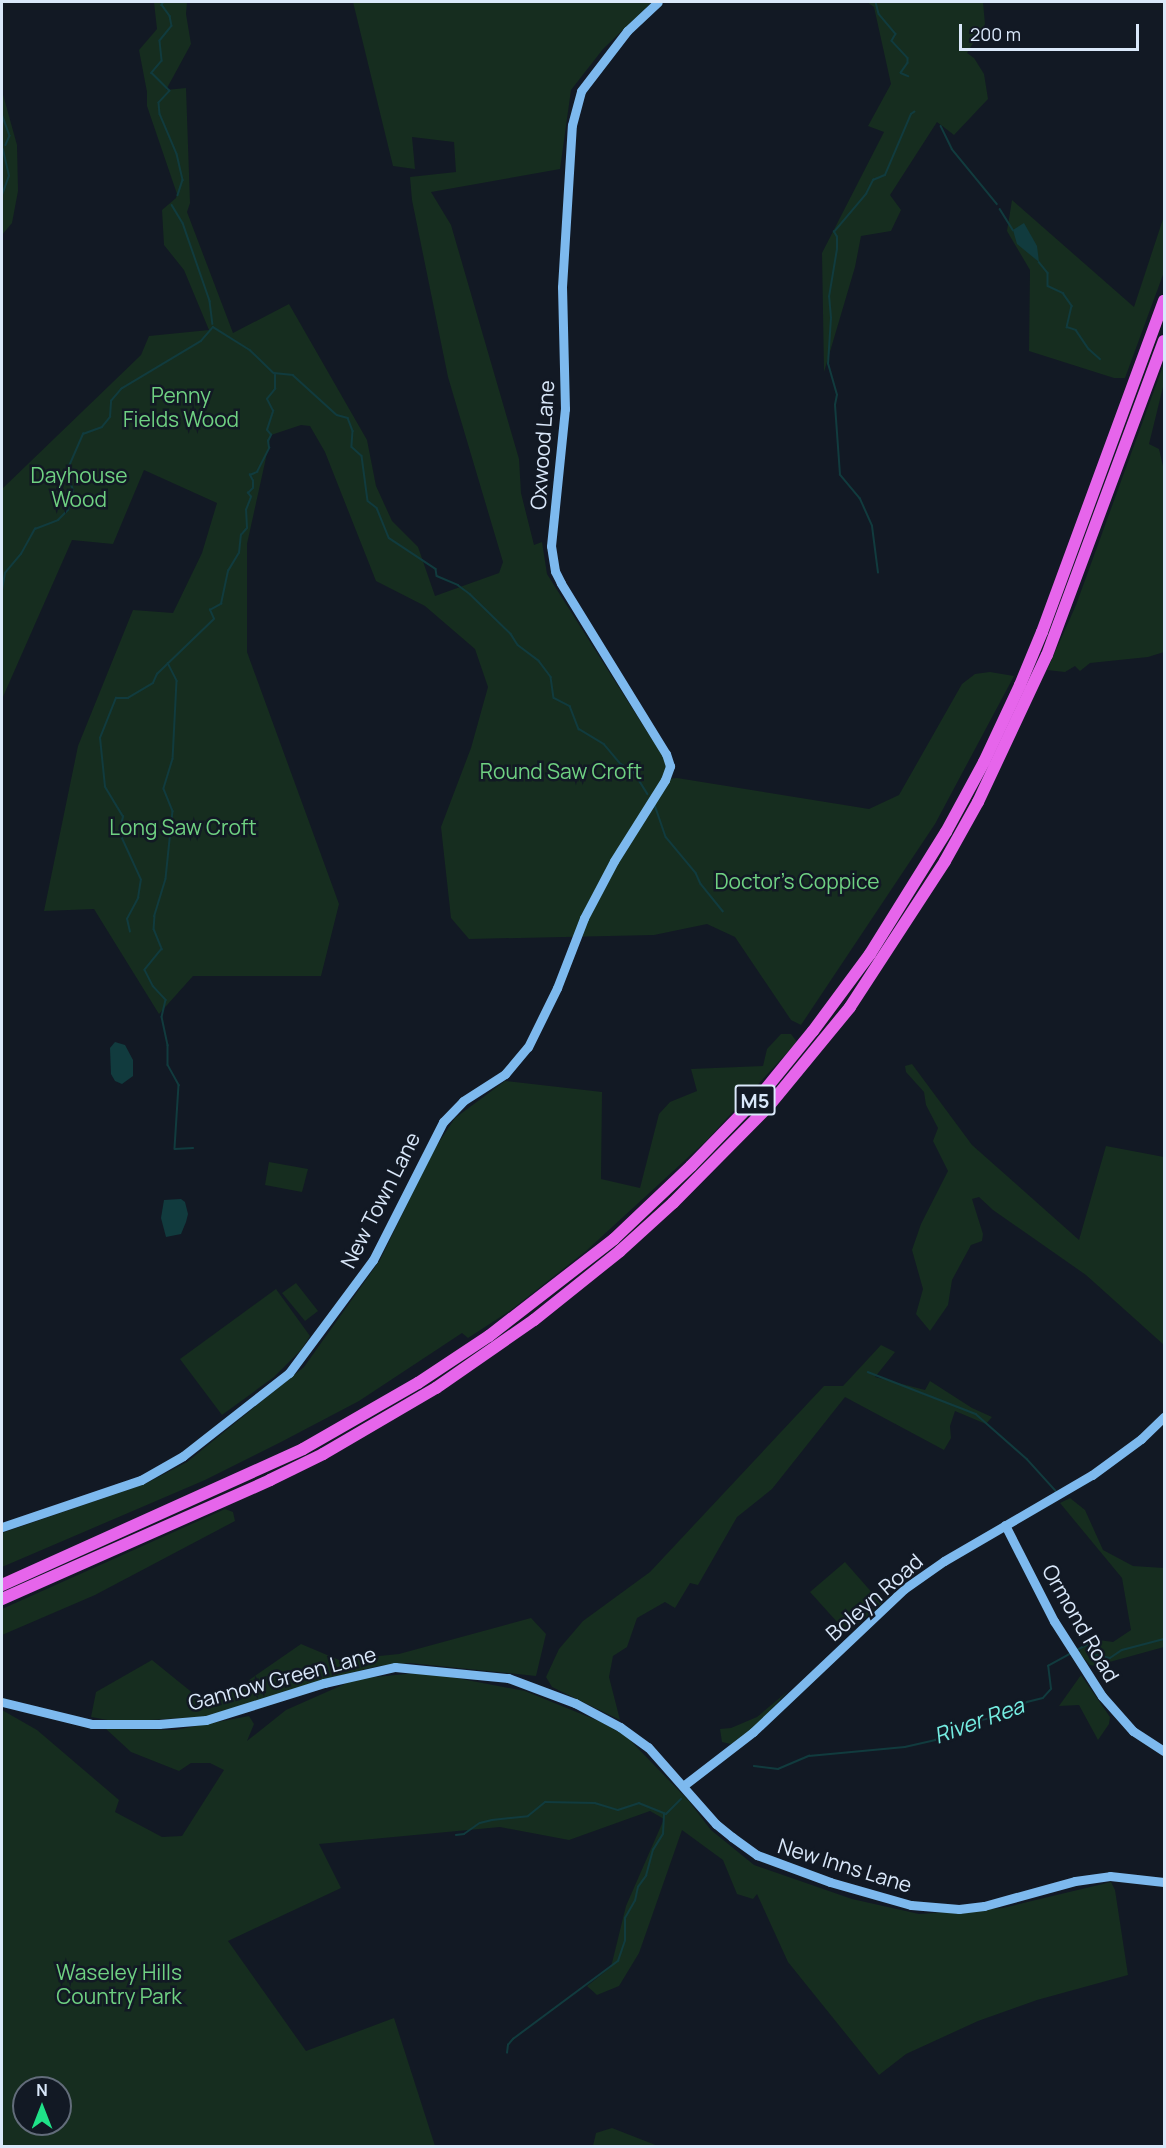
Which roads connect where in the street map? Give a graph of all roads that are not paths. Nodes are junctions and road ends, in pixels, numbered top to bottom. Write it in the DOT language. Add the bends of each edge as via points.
graph roads {
  1 [pos="658,2"];
  2 [pos="1164,301"];
  3 [pos="1164,341"];
  4 [pos="670,766"];
  5 [pos="1164,1417"];
  6 [pos="1005,1525"];
  7 [pos="2,1527"];
  8 [pos="2,1584"];
  9 [pos="2,1599"];
  10 [pos="2,1702"];
  11 [pos="1164,1751"];
  12 [pos="683,1786"];
  13 [pos="1164,1882"];
  1 -- 4 [label="street, Oxwood Lane" via="627,31 578,96 572,126 562,287 565,409 552,559 561,583"];
  2 -- 8 [label="highway, M5" via="1041,632 993,745 946,832 870,954 764,1091 614,1239 489,1336 418,1383 303,1449"];
  3 -- 9 [label="highway, M5" via="1047,655 978,802 939,871 850,1007 768,1107 620,1251 534,1320 436,1388 280,1475"];
  4 -- 7 [label="street, New Town Lane" via="584,918 557,988 528,1047 504,1074 463,1101 442,1122 373,1260 289,1373 183,1456 141,1480"];
  5 -- 6 [label="street, Boleyn Road" via="1125,1452"];
  6 -- 11 [label="street, Ormond Road" via="1059,1631 1102,1696 1133,1731"];
  6 -- 12 [label="street, Boleyn Road" via="904,1589 753,1732"];
  10 -- 12 [label="street, Gannow Green Lane" via="92,1724 159,1724 206,1720 382,1669 471,1672 508,1678 598,1714 648,1747"];
  12 -- 13 [label="street, New Inns Lane" via="716,1824 757,1855 830,1882 911,1905 959,1909 984,1906 1075,1881 1110,1876"];
}
